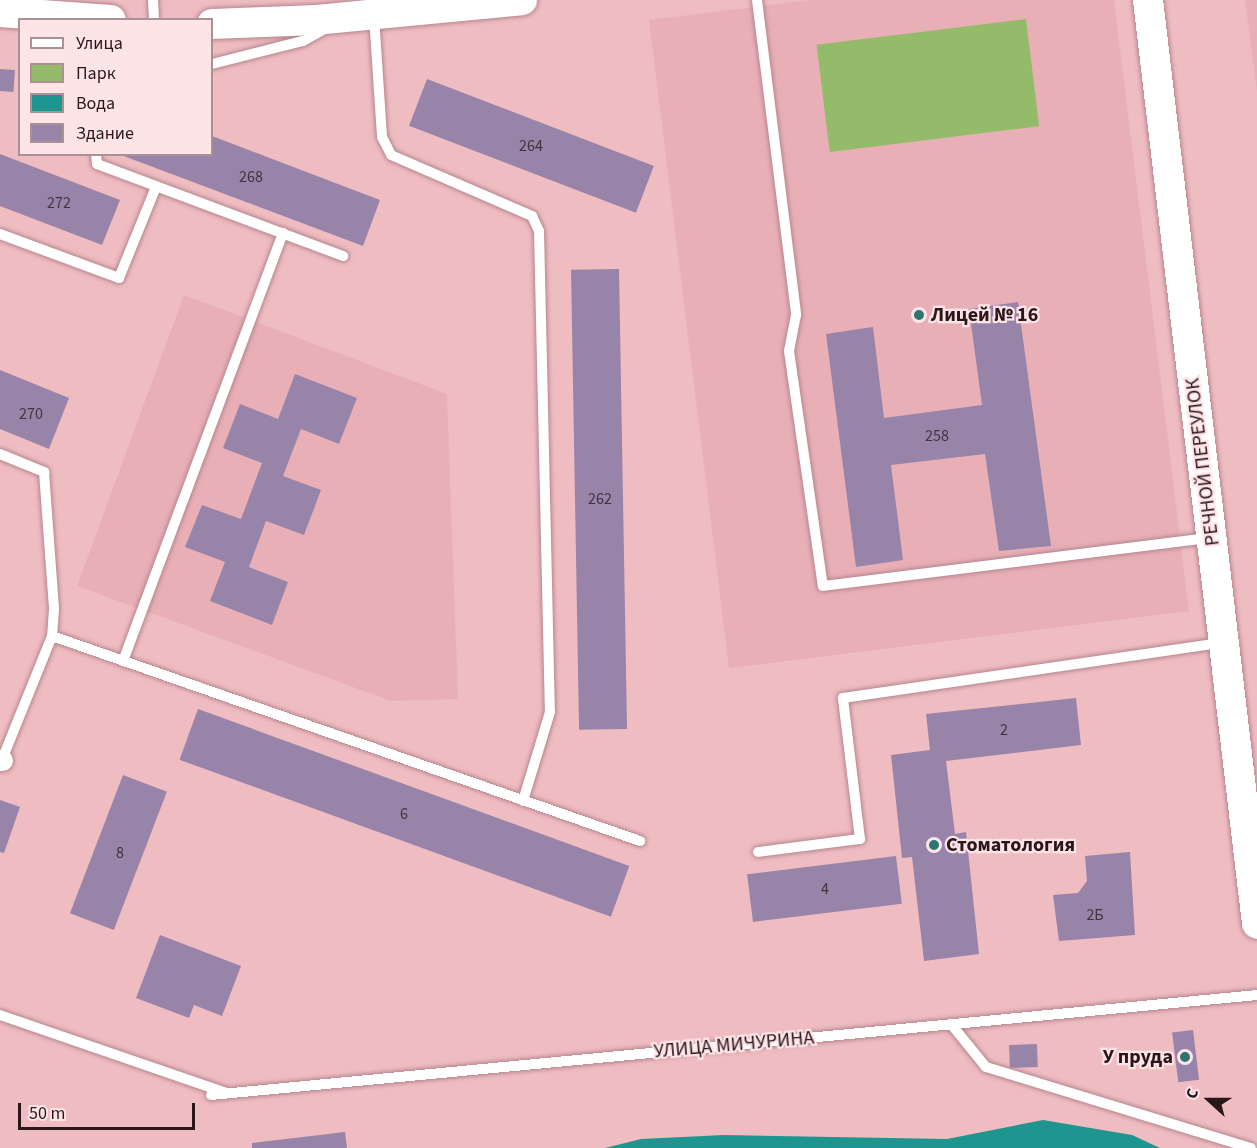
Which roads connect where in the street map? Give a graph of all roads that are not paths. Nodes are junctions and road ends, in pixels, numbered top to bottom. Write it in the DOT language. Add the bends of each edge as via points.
graph roads {
  1 [pos="153,0"];
  2 [pos="522,0"];
  3 [pos="757,0"];
  4 [pos="1148,0"];
  5 [pos="408,6"];
  6 [pos="0,12"];
  7 [pos="360,17"];
  8 [pos="81,18"];
  9 [pos="154,18"];
  10 [pos="213,24"];
  11 [pos="213,64"];
  12 [pos="96,156"];
  13 [pos="156,187"];
  14 [pos="283,233"];
  15 [pos="0,234"];
  16 [pos="343,256"];
  17 [pos="0,454"];
  18 [pos="1212,538"];
  19 [pos="52,636"];
  20 [pos="1224,643"];
  21 [pos="123,661"];
  22 [pos="1,760"];
  23 [pos="1250,800"];
  24 [pos="523,801"];
  25 [pos="640,842"];
  26 [pos="758,852"];
  27 [pos="1257,924"];
  28 [pos="1257,995"];
  29 [pos="0,1015"];
  30 [pos="951,1024"];
  31 [pos="227,1093"];
  32 [pos="211,1095"];
  33 [pos="1251,1148"];
  1 -- 9 [label="lane"];
  2 -- 5 [label="main road"];
  3 -- 18 [label="lane" via="796,315 789,351 823,586"];
  4 -- 18 [label="main road, РЕЧНОЙ ПЕРЕУЛОК"];
  5 -- 7 [label="main road"];
  6 -- 8 [label="main road"];
  7 -- 10 [label="main road"];
  7 -- 11 [label="lane" via="303,41"];
  7 -- 24 [label="lane" via="382,138 391,156 532,216 539,231 550,712"];
  12 -- 13 [label="lane" via="97,164"];
  13 -- 14 [label="lane"];
  13 -- 15 [label="lane" via="119,278"];
  14 -- 16 [label="lane"];
  14 -- 21 [label="lane"];
  17 -- 19 [label="lane" via="44,472"];
  18 -- 20 [label="main road, РЕЧНОЙ ПЕРЕУЛОК"];
  19 -- 21 [label="lane"];
  19 -- 22 [label="lane"];
  20 -- 23 [label="main road, РЕЧНОЙ ПЕРЕУЛОК"];
  20 -- 26 [label="lane" via="843,698 860,839"];
  21 -- 24 [label="lane"];
  23 -- 27 [label="main road, РЕЧНОЙ ПЕРЕУЛОК"];
  24 -- 25 [label="lane"];
  28 -- 30 [label="lane, УЛИЦА МИЧУРИНА"];
  29 -- 31 [label="lane"];
  30 -- 31 [label="lane, УЛИЦА МИЧУРИНА"];
  30 -- 33 [label="lane" via="986,1067"];
  31 -- 32 [label="lane, УЛИЦА МИЧУРИНА"];
}
